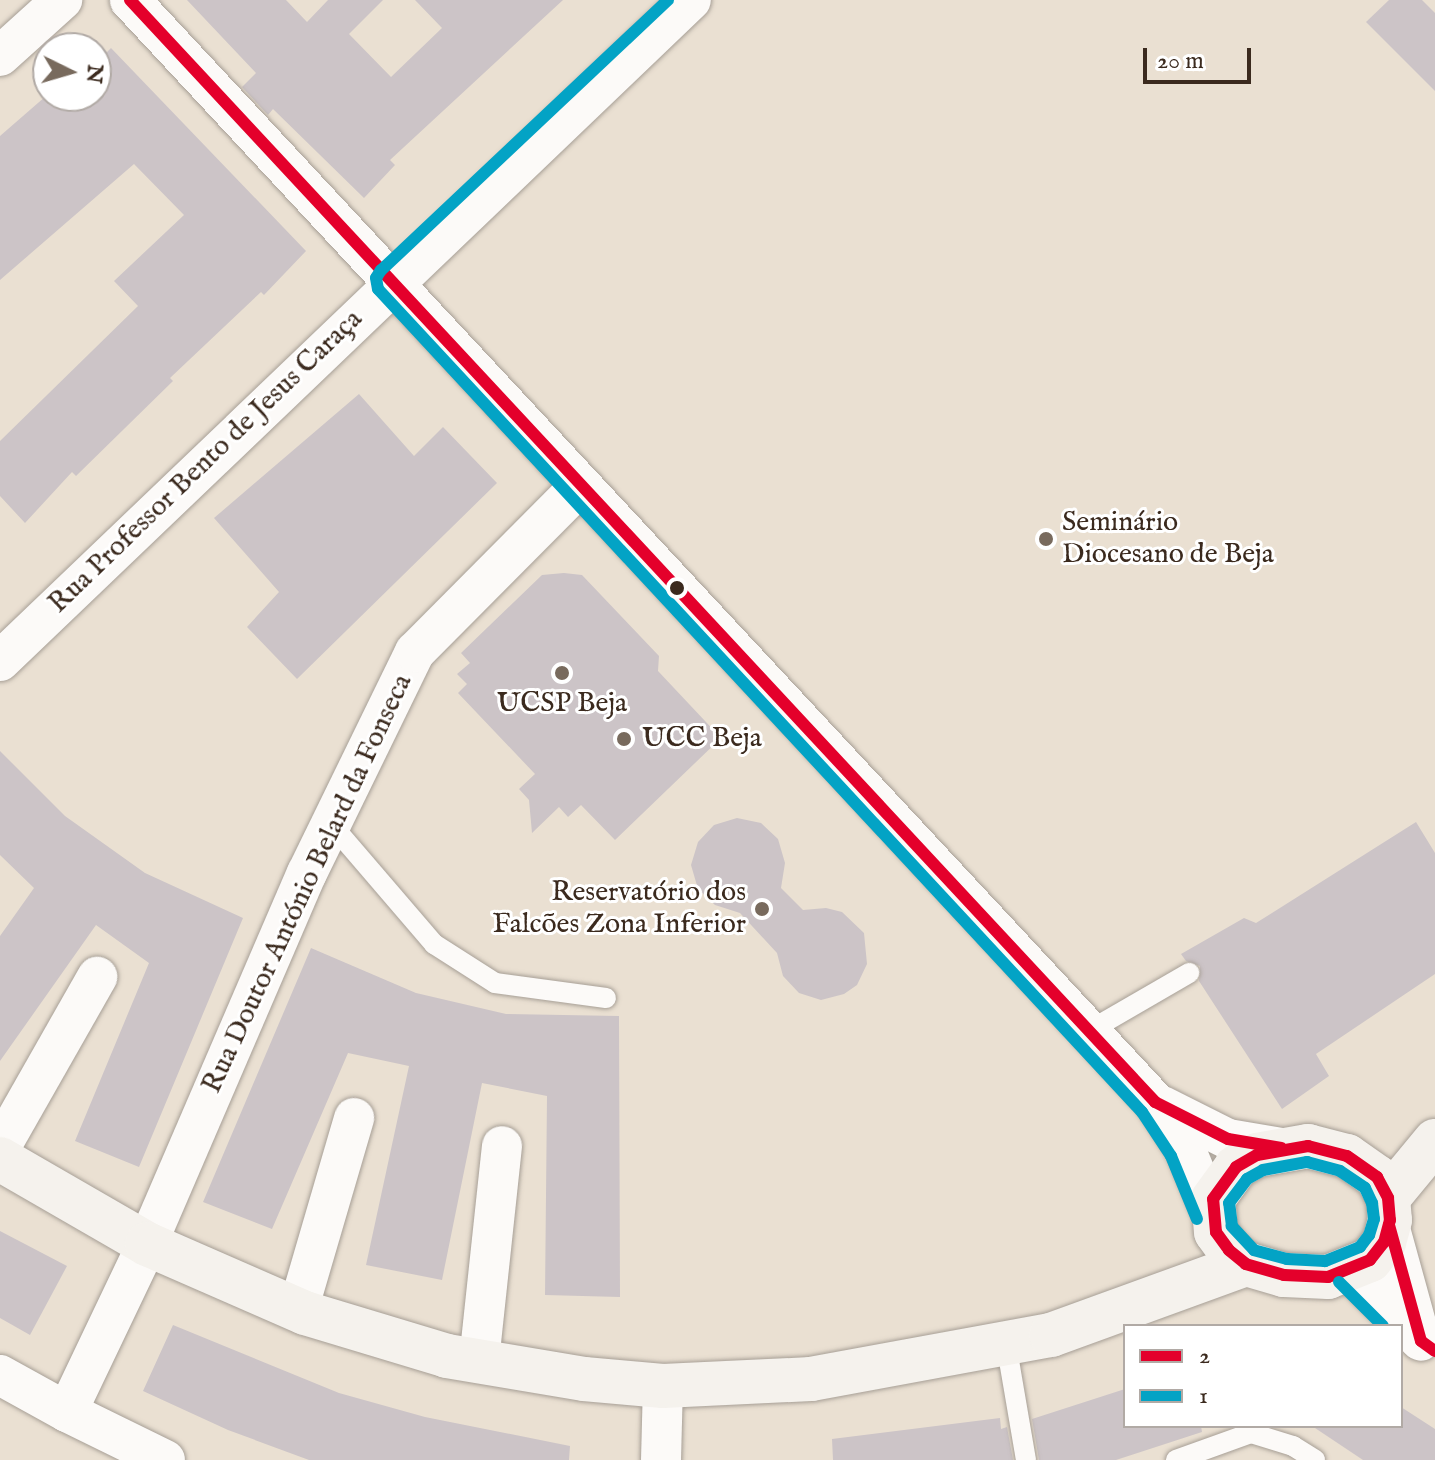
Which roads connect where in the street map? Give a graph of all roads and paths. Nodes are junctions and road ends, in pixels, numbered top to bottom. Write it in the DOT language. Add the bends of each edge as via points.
graph roads {
  1 [pos="62,0"];
  2 [pos="130,0"];
  3 [pos="691,0"];
  4 [pos="0,56"];
  5 [pos="392,282"];
  6 [pos="581,485"];
  7 [pos="6,644"];
  8 [pos="332,825"];
  9 [pos="1189,973"];
  10 [pos="97,977"];
  11 [pos="606,998"];
  12 [pos="1089,1031"];
  13 [pos="1155,1102"];
  14 [pos="354,1118"];
  15 [pos="1432,1143"];
  16 [pos="502,1146"];
  17 [pos="0,1148"];
  18 [pos="1281,1148"];
  19 [pos="0,1159"];
  20 [pos="1359,1163"];
  21 [pos="1388,1211"];
  22 [pos="1214,1222"];
  23 [pos="147,1244"];
  24 [pos="1246,1264"];
  25 [pos="1350,1271"];
  26 [pos="1147,1303"];
  27 [pos="298,1310"];
  28 [pos="1006,1343"];
  29 [pos="1428,1346"];
  30 [pos="479,1361"];
  31 [pos="0,1375"];
  32 [pos="663,1386"];
  33 [pos="67,1412"];
  34 [pos="165,1460"];
  35 [pos="661,1460"];
  36 [pos="1026,1460"];
  37 [pos="1176,1460"];
  38 [pos="1315,1460"];
  1 -- 4 [label="street"];
  2 -- 5 [label="street"];
  3 -- 5 [label="street, Rua Professor Bento de Jesus Caraça"];
  5 -- 6 [label="street"];
  5 -- 7 [label="street, Rua Professor Bento de Jesus Caraça"];
  6 -- 8 [label="street, Rua Doutor António Belard da Fonseca" via="415,652"];
  6 -- 12 [label="street"];
  8 -- 11 [label="lane" via="434,944 495,983"];
  8 -- 23 [label="street, Rua Doutor António Belard da Fonseca"];
  9 -- 12 [label="lane"];
  10 -- 17 [label="street"];
  12 -- 13 [label="street"];
  13 -- 18 [label="street" via="1228,1139"];
  13 -- 22 [label="street" via="1185,1148"];
  14 -- 27 [label="street"];
  15 -- 20 [label="main road"];
  15 -- 21 [label="main road"];
  16 -- 30 [label="street"];
  18 -- 20 [label="main road" via="1330,1149"];
  18 -- 22 [label="main road" via="1236,1167 1213,1199"];
  19 -- 23 [label="main road"];
  20 -- 21 [label="main road" via="1377,1177"];
  21 -- 25 [label="main road" via="1384,1242 1370,1260"];
  21 -- 29 [label="street"];
  22 -- 24 [label="main road" via="1229,1250"];
  22 -- 26 [label="main road"];
  23 -- 27 [label="main road"];
  23 -- 33 [label="street, Rua Doutor António Belard da Fonseca"];
  24 -- 25 [label="main road" via="1307,1277"];
  24 -- 26 [label="main road"];
  25 -- 29 [label="street"];
  26 -- 28 [label="main road" via="1051,1335"];
  27 -- 30 [label="main road"];
  28 -- 32 [label="main road" via="811,1379"];
  28 -- 36 [label="lane"];
  30 -- 32 [label="main road"];
  31 -- 33 [label="street"];
  32 -- 35 [label="street"];
  33 -- 34 [label="street"];
  37 -- 38 [label="lane" via="1251,1433 1293,1446"];
}
